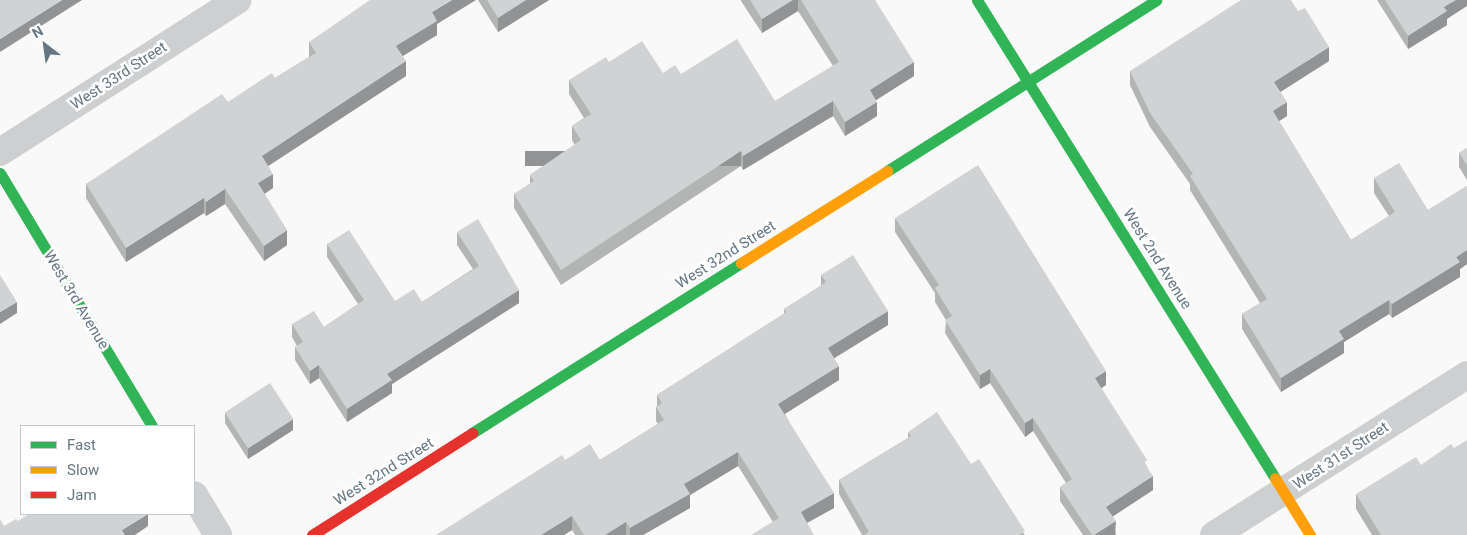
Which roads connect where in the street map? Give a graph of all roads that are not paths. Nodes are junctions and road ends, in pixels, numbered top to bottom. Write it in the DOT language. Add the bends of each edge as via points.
graph roads {
  1 [pos="238,0"];
  2 [pos="977,0"];
  3 [pos="1156,0"];
  4 [pos="1029,81"];
  5 [pos="0,152"];
  6 [pos="0,174"];
  7 [pos="1467,375"];
  8 [pos="151,425"];
  9 [pos="1284,492"];
  10 [pos="195,497"];
  11 [pos="218,535"];
  12 [pos="312,535"];
  13 [pos="1214,535"];
  14 [pos="1310,535"];
  1 -- 5 [label="street, West 33rd Street"];
  2 -- 4 [label="street, West 2nd Avenue"];
  3 -- 4 [label="street, West 32nd Street"];
  4 -- 9 [label="street, West 2nd Avenue"];
  4 -- 12 [label="street, West 32nd Street"];
  6 -- 8 [label="street, West 3rd Avenue"];
  7 -- 9 [label="street, West 31st Street"];
  9 -- 13 [label="street, West 31st Street"];
  9 -- 14 [label="street, West 2nd Avenue"];
  10 -- 11 [label="street"];
}
